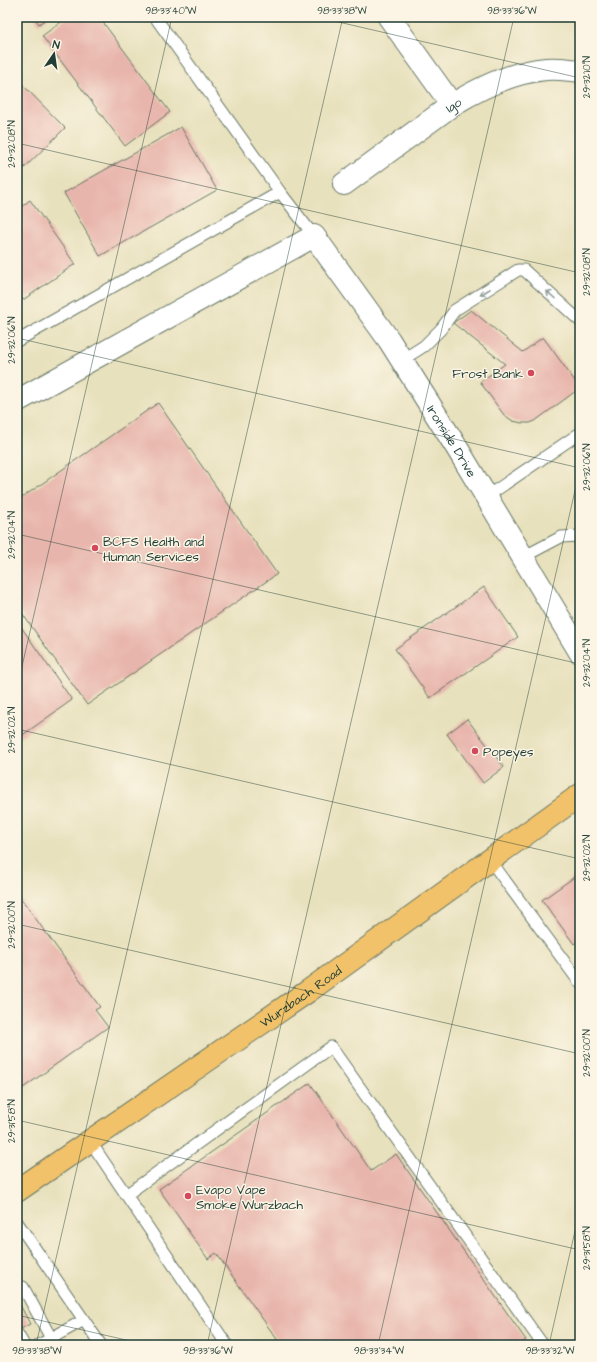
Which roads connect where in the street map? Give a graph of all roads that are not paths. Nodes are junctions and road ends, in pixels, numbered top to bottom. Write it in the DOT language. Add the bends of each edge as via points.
graph roads {
  1 [pos="155,17"];
  2 [pos="389,17"];
  3 [pos="580,71"];
  4 [pos="452,105"];
  5 [pos="344,184"];
  6 [pos="280,192"];
  7 [pos="314,236"];
  8 [pos="580,321"];
  9 [pos="17,341"];
  10 [pos="402,360"];
  11 [pos="17,401"];
  12 [pos="580,433"];
  13 [pos="486,497"];
  14 [pos="580,536"];
  15 [pos="523,557"];
  16 [pos="580,652"];
  17 [pos="580,795"];
  18 [pos="490,860"];
  19 [pos="580,983"];
  20 [pos="90,1141"];
  21 [pos="17,1191"];
  22 [pos="126,1195"];
  23 [pos="17,1222"];
  24 [pos="17,1290"];
  25 [pos="84,1320"];
  26 [pos="17,1333"];
  27 [pos="51,1338"];
  28 [pos="24,1345"];
  29 [pos="39,1345"];
  30 [pos="101,1345"];
  31 [pos="227,1345"];
  32 [pos="543,1345"];
  1 -- 6 [label="lane"];
  2 -- 4 [label="street"];
  3 -- 4 [label="street, Igo" via="547,69 509,76 470,93"];
  4 -- 5 [label="street, Igo"];
  6 -- 7 [label="lane"];
  6 -- 9 [label="lane"];
  7 -- 10 [label="street, Ironside Drive"];
  7 -- 11 [label="street"];
  8 -- 10 [label="lane, one-way" via="524,270 518,270 454,310 441,329 424,346"];
  10 -- 13 [label="street, Ironside Drive"];
  12 -- 13 [label="lane"];
  13 -- 15 [label="street, Ironside Drive"];
  14 -- 15 [label="lane" via="561,537"];
  15 -- 16 [label="street, Ironside Drive"];
  17 -- 18 [label="main road, Wurzbach Road"];
  18 -- 19 [label="lane"];
  18 -- 20 [label="main road, Wurzbach Road" via="307,992"];
  20 -- 21 [label="main road, Wurzbach Road"];
  20 -- 22 [label="lane"];
  22 -- 31 [label="lane"];
  22 -- 32 [label="lane" via="331,1046"];
  23 -- 25 [label="lane"];
  24 -- 27 [label="lane" via="23,1287"];
  25 -- 27 [label="lane"];
  25 -- 30 [label="lane"];
  26 -- 28 [label="lane"];
  27 -- 29 [label="lane"];
}
